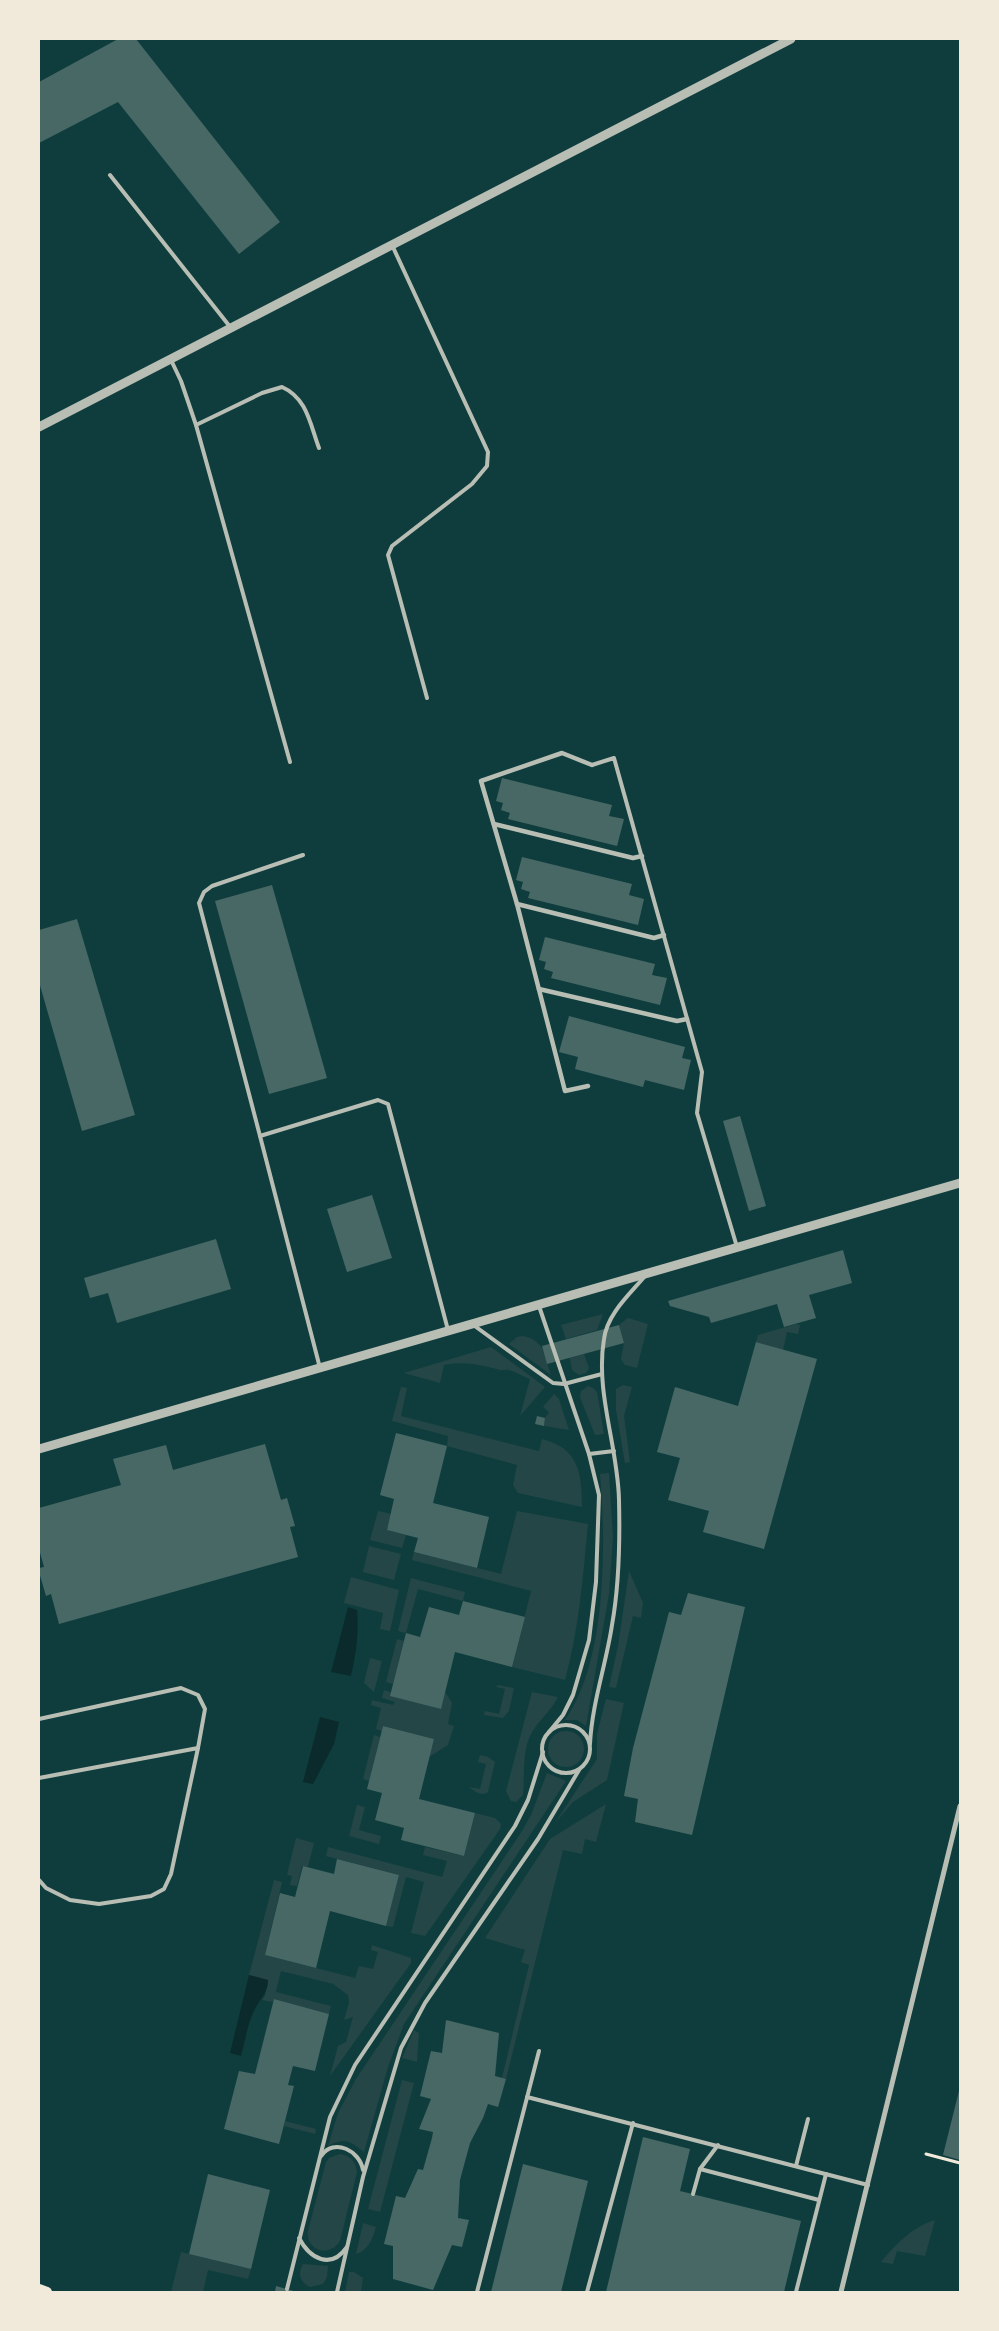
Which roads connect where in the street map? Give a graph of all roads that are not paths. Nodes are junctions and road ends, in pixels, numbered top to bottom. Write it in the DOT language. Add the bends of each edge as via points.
graph roads {
  1 [pos="791,39"];
  2 [pos="110,176"];
  3 [pos="392,245"];
  4 [pos="231,328"];
  5 [pos="170,360"];
  6 [pos="196,425"];
  7 [pos="39,428"];
  8 [pos="319,448"];
  9 [pos="427,698"];
  10 [pos="290,762"];
  11 [pos="592,765"];
  12 [pos="494,824"];
  13 [pos="303,854"];
  14 [pos="642,856"];
  15 [pos="517,904"];
  16 [pos="664,936"];
  17 [pos="539,989"];
  18 [pos="687,1018"];
  19 [pos="588,1086"];
  20 [pos="260,1136"];
  21 [pos="960,1183"];
  22 [pos="737,1247"];
  23 [pos="648,1273"];
  24 [pos="538,1304"];
  25 [pos="471,1323"];
  26 [pos="448,1330"];
  27 [pos="320,1368"];
  28 [pos="602,1374"];
  29 [pos="564,1384"];
  30 [pos="39,1449"];
  31 [pos="614,1451"];
  32 [pos="589,1454"];
  33 [pos="39,1719"];
  34 [pos="550,1732"];
  35 [pos="590,1744"];
  36 [pos="198,1748"];
  37 [pos="543,1752"];
  38 [pos="579,1770"];
  39 [pos="39,1778"];
  40 [pos="960,1806"];
  41 [pos="39,1880"];
  42 [pos="539,2051"];
  43 [pos="527,2097"];
  44 [pos="808,2119"];
  45 [pos="633,2123"];
  46 [pos="718,2145"];
  47 [pos="318,2159"];
  48 [pos="796,2166"];
  49 [pos="700,2169"];
  50 [pos="826,2174"];
  51 [pos="363,2177"];
  52 [pos="869,2185"];
  53 [pos="693,2194"];
  54 [pos="819,2200"];
  55 [pos="299,2238"];
  56 [pos="350,2240"];
  57 [pos="39,2289"];
  58 [pos="287,2289"];
  59 [pos="47,2292"];
  60 [pos="337,2292"];
  61 [pos="476,2292"];
  62 [pos="587,2292"];
  63 [pos="796,2292"];
  64 [pos="841,2292"];
  1 -- 3 [label="street"];
  2 -- 4 [label="lane"];
  3 -- 4 [label="street"];
  3 -- 9 [label="lane" via="488,452 487,466 472,484 392,546 388,555"];
  4 -- 5 [label="street"];
  5 -- 6 [label="lane" via="181,380"];
  5 -- 7 [label="street"];
  6 -- 8 [label="lane" via="262,393 282,387 294,392 301,400"];
  6 -- 10 [label="lane"];
  11 -- 12 [label="street" via="562,754 481,781"];
  11 -- 14 [label="lane" via="614,758"];
  12 -- 14 [label="street" via="633,858"];
  12 -- 15 [label="street"];
  13 -- 20 [label="lane" via="212,886 204,892 199,903"];
  14 -- 16 [label="lane"];
  15 -- 16 [label="street" via="654,938"];
  15 -- 17 [label="street"];
  16 -- 18 [label="lane"];
  17 -- 18 [label="street" via="677,1022"];
  17 -- 19 [label="street" via="565,1092"];
  18 -- 22 [label="lane" via="702,1072 697,1113"];
  20 -- 26 [label="lane" via="378,1100 388,1104"];
  20 -- 27 [label="lane"];
  21 -- 22 [label="street"];
  22 -- 23 [label="street"];
  23 -- 24 [label="street"];
  23 -- 28 [label="lane" via="606,1328"];
  24 -- 25 [label="street"];
  24 -- 29 [label="lane"];
  25 -- 26 [label="street"];
  25 -- 29 [label="lane" via="552,1383"];
  26 -- 27 [label="street"];
  27 -- 30 [label="street"];
  28 -- 29 [label="lane"];
  28 -- 31 [label="lane"];
  29 -- 32 [label="lane"];
  31 -- 32 [label="lane"];
  31 -- 35 [label="lane" via="619,1500 616,1597 594,1704"];
  32 -- 34 [label="lane" via="599,1495 592,1620 573,1696"];
  33 -- 36 [label="lane" via="181,1688 198,1695 205,1709"];
  34 -- 35 [label="lane" via="569,1725 583,1732"];
  34 -- 37 [label="lane" via="544,1741"];
  35 -- 38 [label="lane" via="589,1759"];
  36 -- 39 [label="lane"];
  36 -- 41 [label="lane" via="171,1874 164,1889 151,1896 99,1904 70,1900 46,1888"];
  37 -- 38 [label="lane" via="546,1761 556,1771"];
  37 -- 47 [label="lane" via="528,1800 515,1826 355,2065 330,2117"];
  38 -- 51 [label="lane" via="532,1847 412,2025 401,2048"];
  40 -- 52 [label="street"];
  42 -- 43 [label="lane"];
  43 -- 45 [label="lane"];
  43 -- 61 [label="lane"];
  44 -- 48 [label="lane"];
  45 -- 46 [label="lane"];
  45 -- 62 [label="lane"];
  46 -- 48 [label="lane"];
  46 -- 49 [label="lane"];
  47 -- 51 [label="lane" via="331,2148 348,2149 361,2160"];
  47 -- 55 [label="lane"];
  48 -- 50 [label="lane"];
  49 -- 53 [label="lane"];
  49 -- 54 [label="lane"];
  50 -- 52 [label="lane"];
  50 -- 54 [label="lane"];
  51 -- 56 [label="lane"];
  52 -- 64 [label="street"];
  54 -- 63 [label="lane"];
  55 -- 56 [label="lane" via="309,2253 325,2260 341,2254"];
  55 -- 58 [label="lane"];
  56 -- 60 [label="lane"];
  57 -- 59 [label="main road"];
}
